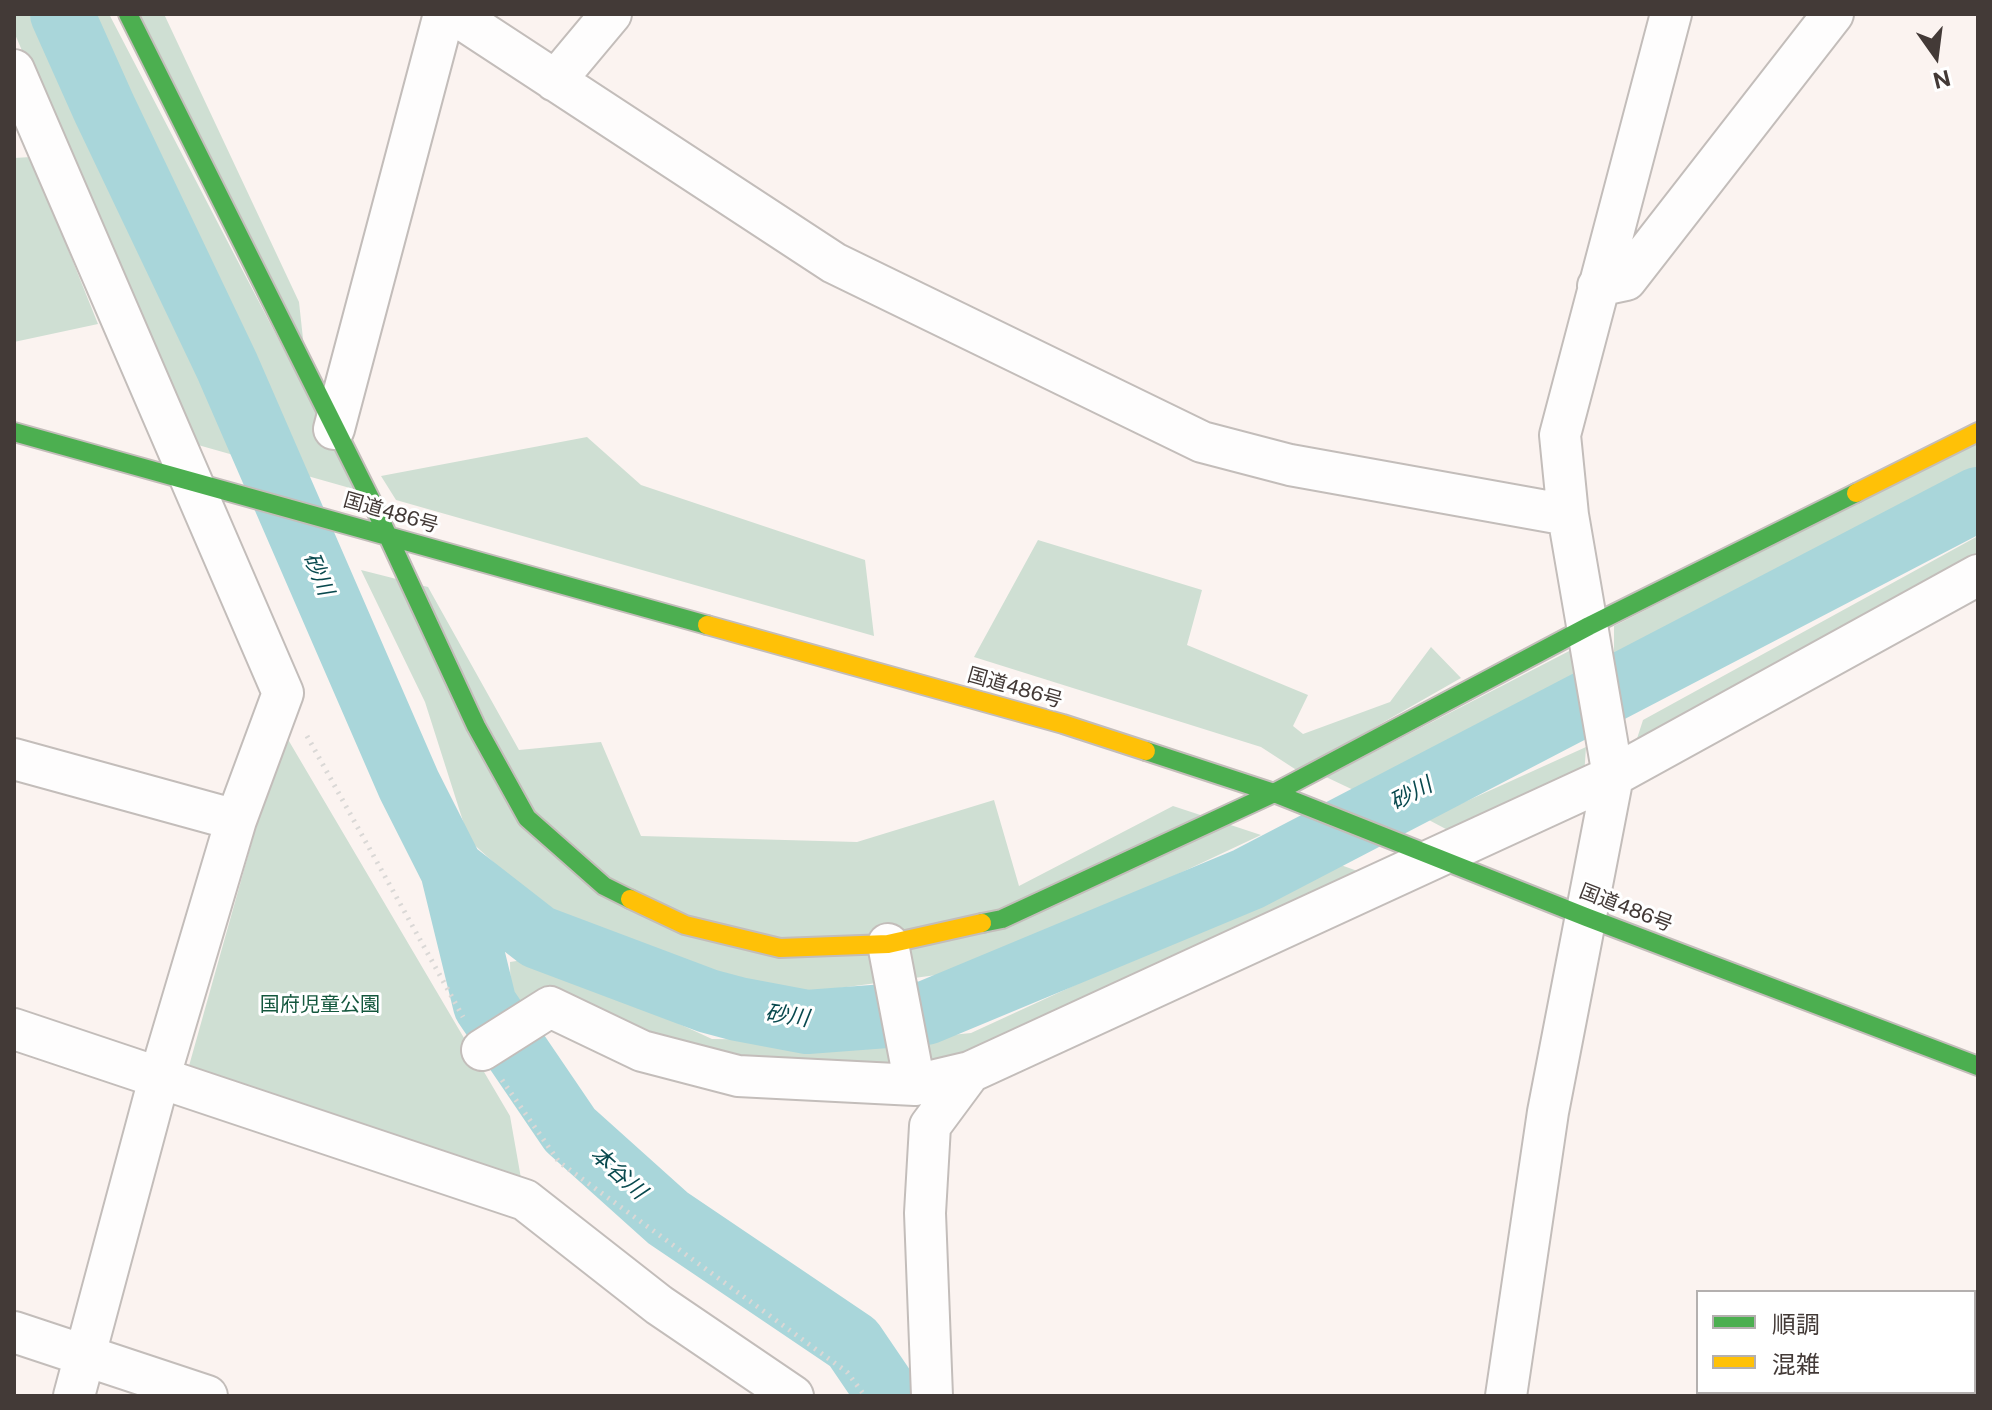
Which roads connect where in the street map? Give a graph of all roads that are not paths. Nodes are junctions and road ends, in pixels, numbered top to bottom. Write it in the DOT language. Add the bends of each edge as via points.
graph roads {
  1 [pos="128,14"];
  2 [pos="444,14"];
  3 [pos="454,14"];
  4 [pos="611,14"];
  5 [pos="1671,14"];
  6 [pos="1833,14"];
  7 [pos="14,70"];
  8 [pos="555,81"];
  9 [pos="1598,286"];
  10 [pos="334,429"];
  11 [pos="14,432"];
  12 [pos="1978,432"];
  13 [pos="203,484"];
  14 [pos="1568,515"];
  15 [pos="387,534"];
  16 [pos="1978,575"];
  17 [pos="1589,626"];
  18 [pos="14,759"];
  19 [pos="1613,776"];
  20 [pos="1274,793"];
  21 [pos="236,820"];
  22 [pos="1438,858"];
  23 [pos="1586,917"];
  24 [pos="888,944"];
  25 [pos="14,1029"];
  26 [pos="482,1050"];
  27 [pos="1978,1066"];
  28 [pos="970,1072"];
  29 [pos="159,1079"];
  30 [pos="915,1085"];
  31 [pos="14,1332"];
  32 [pos="85,1355"];
  33 [pos="74,1396"];
  34 [pos="207,1396"];
  35 [pos="793,1396"];
  36 [pos="932,1396"];
  37 [pos="1509,1396"];
  1 -- 10 [label="main road"];
  2 -- 10 [label="street"];
  3 -- 8 [label="street"];
  4 -- 8 [label="street"];
  5 -- 9 [label="street"];
  6 -- 9 [label="street" via="1626,280"];
  7 -- 13 [label="street"];
  8 -- 14 [label="street" via="834,263 1202,442 1290,465"];
  9 -- 14 [label="street" via="1560,435"];
  10 -- 15 [label="main road"];
  11 -- 13 [label="main road, 国道486号"];
  12 -- 17 [label="main road"];
  13 -- 15 [label="main road, 国道486号"];
  13 -- 21 [label="street" via="283,693"];
  14 -- 17 [label="street"];
  15 -- 20 [label="main road, 国道486号" via="1063,724"];
  15 -- 24 [label="main road" via="476,726 527,818 604,886 685,925 780,948"];
  16 -- 19 [label="street"];
  17 -- 19 [label="street"];
  17 -- 20 [label="main road"];
  18 -- 21 [label="street"];
  19 -- 22 [label="street"];
  19 -- 23 [label="street"];
  20 -- 22 [label="main road, 国道486号"];
  20 -- 24 [label="main road" via="1002,919"];
  21 -- 29 [label="street"];
  22 -- 23 [label="main road, 国道486号"];
  22 -- 28 [label="street"];
  23 -- 27 [label="main road, 国道486号"];
  23 -- 37 [label="street" via="1548,1112"];
  24 -- 30 [label="street"];
  25 -- 29 [label="street"];
  26 -- 30 [label="street" via="550,1007 642,1051 738,1076"];
  28 -- 30 [label="street"];
  28 -- 36 [label="street" via="930,1126 925,1213"];
  29 -- 32 [label="street"];
  29 -- 35 [label="street" via="525,1200 659,1305"];
  31 -- 32 [label="street"];
  32 -- 33 [label="street"];
  32 -- 34 [label="street"];
}
